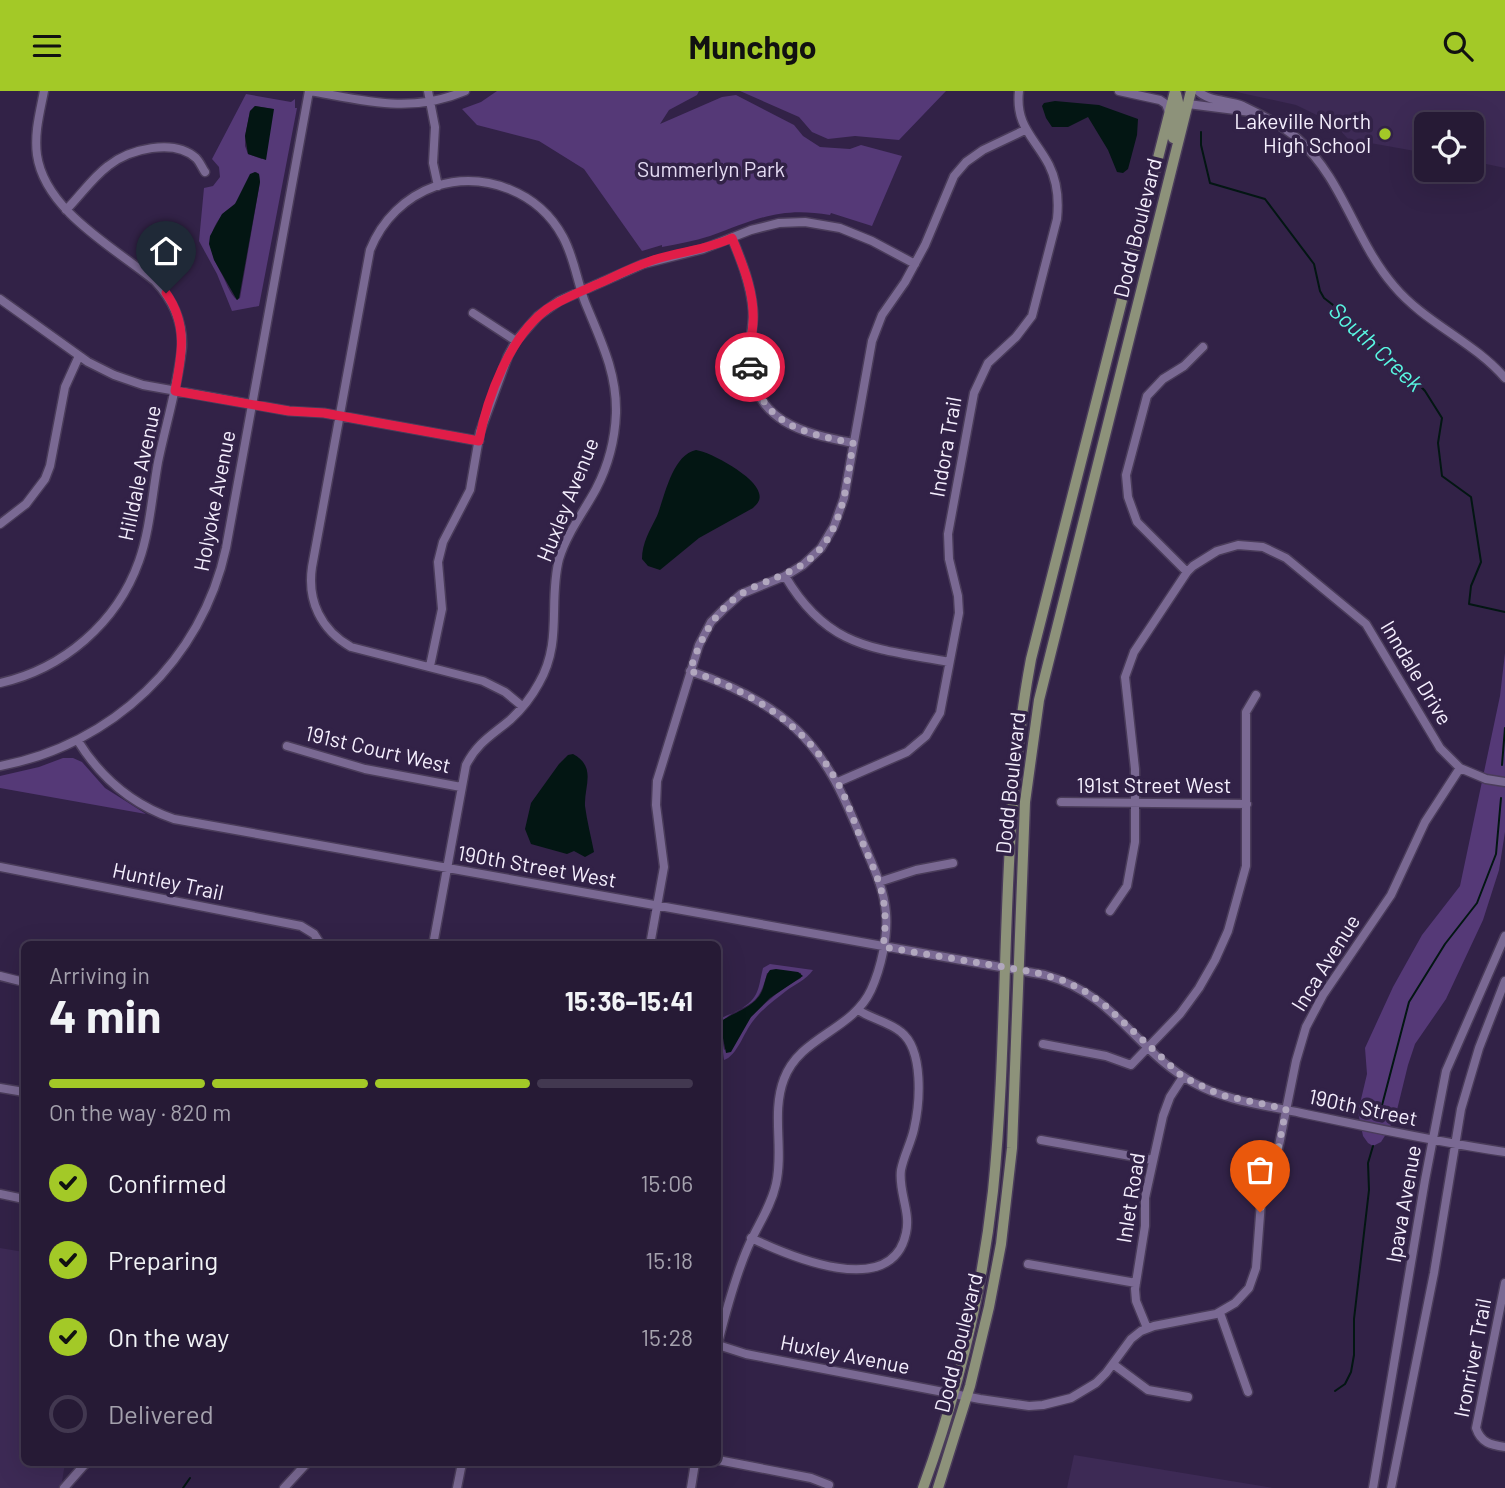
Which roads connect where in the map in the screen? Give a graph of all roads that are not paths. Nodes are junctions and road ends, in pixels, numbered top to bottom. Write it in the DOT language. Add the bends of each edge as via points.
graph roads {
  1 [pos="44,91"];
  2 [pos="310,91"];
  3 [pos="428,91"];
  4 [pos="465,91"];
  5 [pos="1019,91"];
  6 [pos="1119,91"];
  7 [pos="1174,91"];
  8 [pos="1185,91"];
  9 [pos="1191,91"];
  10 [pos="1198,91"];
  11 [pos="431,103"];
  12 [pos="1188,104"];
  13 [pos="1169,112"];
  14 [pos="1254,113"];
  15 [pos="1025,130"];
  16 [pos="205,172"];
  17 [pos="438,186"];
  18 [pos="66,210"];
  19 [pos="1160,224"];
  20 [pos="732,238"];
  21 [pos="915,264"];
  22 [pos="581,291"];
  23 [pos="0,299"];
  24 [pos="473,313"];
  25 [pos="516,341"];
  26 [pos="1203,347"];
  27 [pos="79,356"];
  28 [pos="1505,377"];
  29 [pos="175,391"];
  30 [pos="252,404"];
  31 [pos="339,416"];
  32 [pos="479,441"];
  33 [pos="853,443"];
  34 [pos="0,524"];
  35 [pos="1187,572"];
  36 [pos="785,576"];
  37 [pos="949,662"];
  38 [pos="430,666"];
  39 [pos="690,671"];
  40 [pos="0,683"];
  41 [pos="1256,695"];
  42 [pos="523,706"];
  43 [pos="78,741"];
  44 [pos="288,746"];
  45 [pos="0,766"];
  46 [pos="1461,768"];
  47 [pos="838,782"];
  48 [pos="1505,782"];
  49 [pos="461,787"];
  50 [pos="1062,802"];
  51 [pos="1136,803"];
  52 [pos="1247,804"];
  53 [pos="953,863"];
  54 [pos="0,867"];
  55 [pos="446,868"];
  56 [pos="879,882"];
  57 [pos="657,907"];
  58 [pos="1110,911"];
  59 [pos="1505,936"];
  60 [pos="318,941"];
  61 [pos="434,941"];
  62 [pos="651,941"];
  63 [pos="883,947"];
  64 [pos="1003,968"];
  65 [pos="1018,970"];
  66 [pos="0,976"];
  67 [pos="21,981"];
  68 [pos="1505,981"];
  69 [pos="858,1010"];
  70 [pos="1043,1044"];
  71 [pos="1147,1046"];
  72 [pos="1183,1077"];
  73 [pos="0,1088"];
  74 [pos="21,1092"];
  75 [pos="1286,1109"];
  76 [pos="1041,1140"];
  77 [pos="1433,1140"];
  78 [pos="1456,1145"];
  79 [pos="1505,1152"];
  80 [pos="1153,1160"];
  81 [pos="0,1194"];
  82 [pos="21,1198"];
  83 [pos="751,1238"];
  84 [pos="1028,1264"];
  85 [pos="1136,1283"];
  86 [pos="1505,1283"];
  87 [pos="1220,1313"];
  88 [pos="1147,1328"];
  89 [pos="721,1333"];
  90 [pos="721,1345"];
  91 [pos="1114,1364"];
  92 [pos="1248,1392"];
  93 [pos="953,1394"];
  94 [pos="967,1396"];
  95 [pos="1188,1397"];
  96 [pos="1505,1447"];
  97 [pos="721,1461"];
  98 [pos="83,1466"];
  99 [pos="302,1466"];
  100 [pos="461,1466"];
  101 [pos="695,1466"];
  102 [pos="829,1485"];
  103 [pos="64,1488"];
  104 [pos="284,1488"];
  105 [pos="457,1488"];
  106 [pos="691,1488"];
  107 [pos="923,1488"];
  108 [pos="938,1488"];
  109 [pos="1373,1488"];
  110 [pos="1391,1488"];
  1 -- 18 [label="street, Hilldale Avenue" via="38,160 48,187"];
  2 -- 11 [label="street" via="382,104"];
  2 -- 30 [label="street, Holyoke Avenue"];
  3 -- 11 [label="street"];
  4 -- 11 [label="street"];
  5 -- 15 [label="street, Indora Trail"];
  6 -- 13 [label="street" via="1160,100"];
  7 -- 13 [label="main road, Dodd Boulevard"];
  7 -- 19 [label="main road" via="1177,120 1157,213"];
  8 -- 12 [label="main road"];
  9 -- 12 [label="main road, Dodd Boulevard"];
  10 -- 14 [label="street"];
  11 -- 17 [label="street"];
  12 -- 14 [label="street"];
  12 -- 19 [label="main road, Dodd Boulevard"];
  13 -- 64 [label="main road, Dodd Boulevard" via="1030,665 1017,749"];
  14 -- 28 [label="street" via="1291,133 1320,163 1373,258 1394,286"];
  15 -- 21 [label="street" via="982,150 959,169"];
  15 -- 37 [label="street, Indora Trail" via="1055,180 1057,219 1032,316 989,363 974,393 948,534 959,613"];
  16 -- 18 [label="street" via="198,160 183,152 140,150 107,166"];
  17 -- 22 [label="street, Huxley Avenue" via="486,182 532,201 562,236"];
  17 -- 31 [label="street" via="395,211 372,245"];
  18 -- 29 [label="street, Hilldale Avenue" via="155,281 169,298 182,335"];
  19 -- 65 [label="main road, Dodd Boulevard" via="1039,700 1025,802"];
  20 -- 21 [label="street" via="770,225 814,223 859,235"];
  20 -- 22 [label="street" via="649,262"];
  20 -- 33 [label="street" via="751,296 749,361 758,393 772,412 792,427"];
  21 -- 33 [label="street" via="875,330"];
  22 -- 25 [label="street" via="545,310"];
  22 -- 42 [label="street, Huxley Avenue" via="610,362 614,433 601,479 563,549 556,579 552,652"];
  23 -- 27 [label="street"];
  24 -- 25 [label="street"];
  25 -- 32 [label="street"];
  26 -- 35 [label="street" via="1146,396 1126,475 1137,521"];
  27 -- 29 [label="street" via="124,379"];
  27 -- 34 [label="street" via="65,387 45,479 30,500"];
  29 -- 30 [label="street"];
  29 -- 40 [label="street, Hilldale Avenue" via="144,544 121,597 95,631 61,659"];
  30 -- 31 [label="street"];
  30 -- 43 [label="street, Holyoke Avenue" via="223,559 206,608 161,677 126,709"];
  31 -- 32 [label="street"];
  31 -- 38 [label="street" via="311,576 313,601 326,626 343,642 361,651"];
  32 -- 38 [label="street" via="470,490 441,551 442,609"];
  33 -- 36 [label="street" via="834,526 817,553"];
  35 -- 46 [label="street, Inndale Drive" via="1217,551 1238,545 1263,547 1286,558 1366,624 1440,748"];
  35 -- 51 [label="street, Inndale Drive" via="1134,652 1125,677"];
  36 -- 37 [label="street" via="812,614 844,637 868,647"];
  36 -- 39 [label="street" via="752,588 723,608 701,639"];
  37 -- 47 [label="street, Indora Trail" via="940,713 926,736 900,756"];
  38 -- 42 [label="street" via="490,683"];
  39 -- 47 [label="street" via="738,689 782,717 815,748"];
  39 -- 57 [label="street" via="657,781 664,861"];
  41 -- 52 [label="street" via="1247,712"];
  42 -- 49 [label="street, Huxley Avenue" via="476,747"];
  43 -- 45 [label="street, Holyoke Avenue"];
  43 -- 55 [label="street, 190th Street West" via="116,786 167,816"];
  44 -- 49 [label="street, 191st Court West" via="365,769"];
  46 -- 48 [label="street, Inndale Drive"];
  46 -- 75 [label="street, Inca Avenue" via="1425,821 1391,895 1307,1026"];
  47 -- 56 [label="street"];
  49 -- 55 [label="street, Huxley Avenue"];
  50 -- 51 [label="street, 191st Street West"];
  51 -- 52 [label="street, 191st Street West"];
  51 -- 58 [label="street, Inndale Drive" via="1129,878 1124,894"];
  52 -- 71 [label="street" via="1246,866 1228,930 1199,988"];
  53 -- 56 [label="street"];
  54 -- 60 [label="street, Huntley Trail" via="302,926"];
  55 -- 57 [label="street, 190th Street West"];
  55 -- 61 [label="street, Huxley Avenue"];
  56 -- 63 [label="street" via="886,912"];
  57 -- 62 [label="street"];
  57 -- 63 [label="street, 190th Street West"];
  59 -- 77 [label="street, Ipava Avenue" via="1446,1071"];
  63 -- 64 [label="street, 190th Street West"];
  63 -- 69 [label="street" via="874,982"];
  64 -- 65 [label="street, 190th Street West"];
  64 -- 93 [label="main road, Dodd Boulevard" via="991,1204 977,1297"];
  65 -- 71 [label="street, 190th Street" via="1055,978 1088,993"];
  65 -- 94 [label="main road, Dodd Boulevard" via="1012,1148 1002,1244"];
  66 -- 67 [label="street"];
  68 -- 78 [label="street, Ipava Avenue" via="1468,1079"];
  69 -- 83 [label="street" via="810,1044 786,1073 778,1107 776,1183"];
  69 -- 83 [label="street" via="901,1031 916,1054 916,1117 901,1178 907,1221 903,1243 882,1264 857,1270 801,1259"];
  70 -- 71 [label="street" via="1131,1065"];
  71 -- 72 [label="street, 190th Street"];
  72 -- 75 [label="street, 190th Street" via="1221,1095"];
  72 -- 80 [label="street, Inlet Road" via="1166,1107"];
  73 -- 74 [label="street"];
  75 -- 77 [label="street, 190th Street"];
  75 -- 87 [label="street, Inca Avenue" via="1261,1202 1253,1279 1242,1297"];
  76 -- 80 [label="street"];
  77 -- 78 [label="street, 190th Street"];
  77 -- 109 [label="street, Ipava Avenue"];
  78 -- 79 [label="street, 190th Street"];
  78 -- 110 [label="street, Ipava Avenue"];
  80 -- 85 [label="street, Inlet Road"];
  81 -- 82 [label="street"];
  83 -- 89 [label="street"];
  84 -- 85 [label="street"];
  85 -- 88 [label="street, Inlet Road" via="1136,1301"];
  86 -- 96 [label="street, Ironriver Trail" via="1476,1428 1480,1438"];
  87 -- 88 [label="street, Inca Avenue"];
  87 -- 92 [label="street"];
  88 -- 91 [label="street" via="1131,1339"];
  90 -- 93 [label="street, Huxley Avenue" via="746,1355"];
  91 -- 94 [label="street" via="1085,1391 1058,1403 1029,1406"];
  91 -- 95 [label="street" via="1148,1390"];
  93 -- 94 [label="street, Huxley Avenue"];
  93 -- 107 [label="main road, Dodd Boulevard"];
  94 -- 108 [label="main road, Dodd Boulevard"];
  97 -- 102 [label="street"];
  98 -- 103 [label="street"];
  99 -- 104 [label="street"];
  100 -- 105 [label="street"];
  101 -- 106 [label="street"];
}
